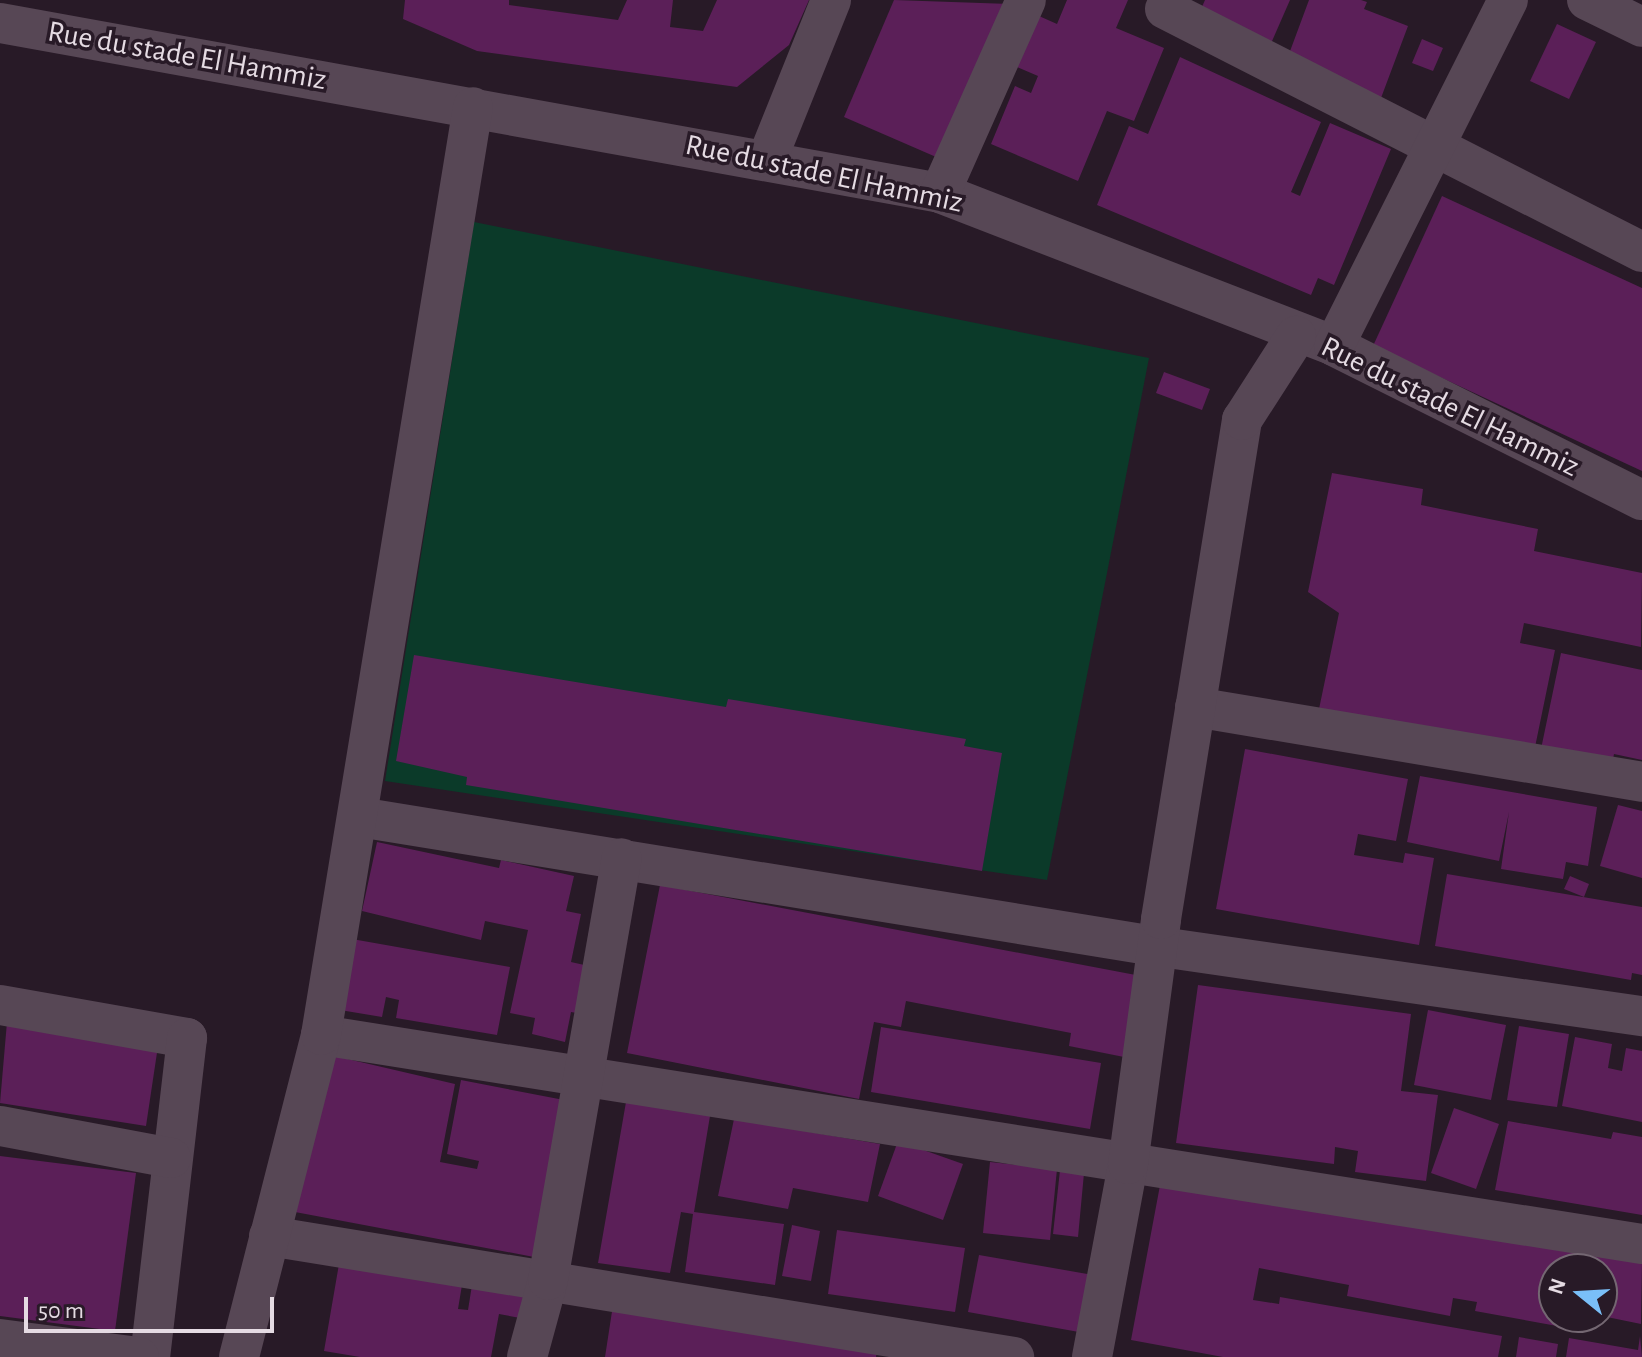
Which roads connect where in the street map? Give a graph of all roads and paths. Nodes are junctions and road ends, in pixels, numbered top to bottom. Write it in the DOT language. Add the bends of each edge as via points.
graph roads {
  1 [pos="831,0"];
  2 [pos="1026,0"];
  3 [pos="1508,0"];
  4 [pos="1587,0"];
  5 [pos="1165,9"];
  6 [pos="72,17"];
  7 [pos="0,23"];
  8 [pos="1642,27"];
  9 [pos="473,107"];
  10 [pos="1434,146"];
  11 [pos="768,157"];
  12 [pos="940,193"];
  13 [pos="1642,252"];
  14 [pos="1296,336"];
  15 [pos="1334,346"];
  16 [pos="1642,500"];
  17 [pos="1195,707"];
  18 [pos="1642,782"];
  19 [pos="359,817"];
  20 [pos="622,858"];
  21 [pos="1161,947"];
  22 [pos="0,1005"];
  23 [pos="1642,1016"];
  24 [pos="321,1035"];
  25 [pos="585,1078"];
  26 [pos="0,1126"];
  27 [pos="171,1158"];
  28 [pos="1128,1164"];
  29 [pos="269,1236"];
  30 [pos="1642,1244"];
  31 [pos="548,1280"];
  32 [pos="0,1339"];
  33 [pos="139,1357"];
  34 [pos="150,1357"];
  35 [pos="239,1357"];
  36 [pos="527,1357"];
  37 [pos="1014,1357"];
  38 [pos="1092,1357"];
  1 -- 11 [label="street"];
  2 -- 12 [label="street"];
  3 -- 10 [label="street"];
  4 -- 8 [label="street"];
  5 -- 10 [label="street"];
  6 -- 7 [label="street, Rue du stade El Hammiz"];
  6 -- 9 [label="street, Rue du stade El Hammiz"];
  9 -- 11 [label="street, Rue du stade El Hammiz"];
  9 -- 19 [label="street"];
  10 -- 13 [label="street"];
  10 -- 15 [label="street"];
  11 -- 12 [label="street, Rue du stade El Hammiz"];
  12 -- 14 [label="street, Rue du stade El Hammiz" via="1190,285"];
  14 -- 15 [label="street, Rue du stade El Hammiz"];
  14 -- 17 [label="street" via="1242,420"];
  15 -- 16 [label="street, Rue du stade El Hammiz"];
  17 -- 18 [label="street"];
  17 -- 21 [label="street"];
  19 -- 20 [label="street"];
  19 -- 24 [label="street"];
  20 -- 21 [label="street"];
  20 -- 25 [label="street"];
  21 -- 23 [label="street"];
  21 -- 28 [label="street"];
  22 -- 27 [label="street" via="187,1038 189,1060"];
  24 -- 25 [label="street"];
  24 -- 29 [label="street"];
  25 -- 28 [label="street"];
  25 -- 31 [label="street"];
  26 -- 27 [label="street"];
  27 -- 34 [label="street"];
  28 -- 30 [label="street"];
  28 -- 38 [label="street"];
  29 -- 31 [label="street"];
  29 -- 35 [label="street"];
  31 -- 36 [label="street"];
  31 -- 37 [label="street"];
  32 -- 33 [label="street"];
}
